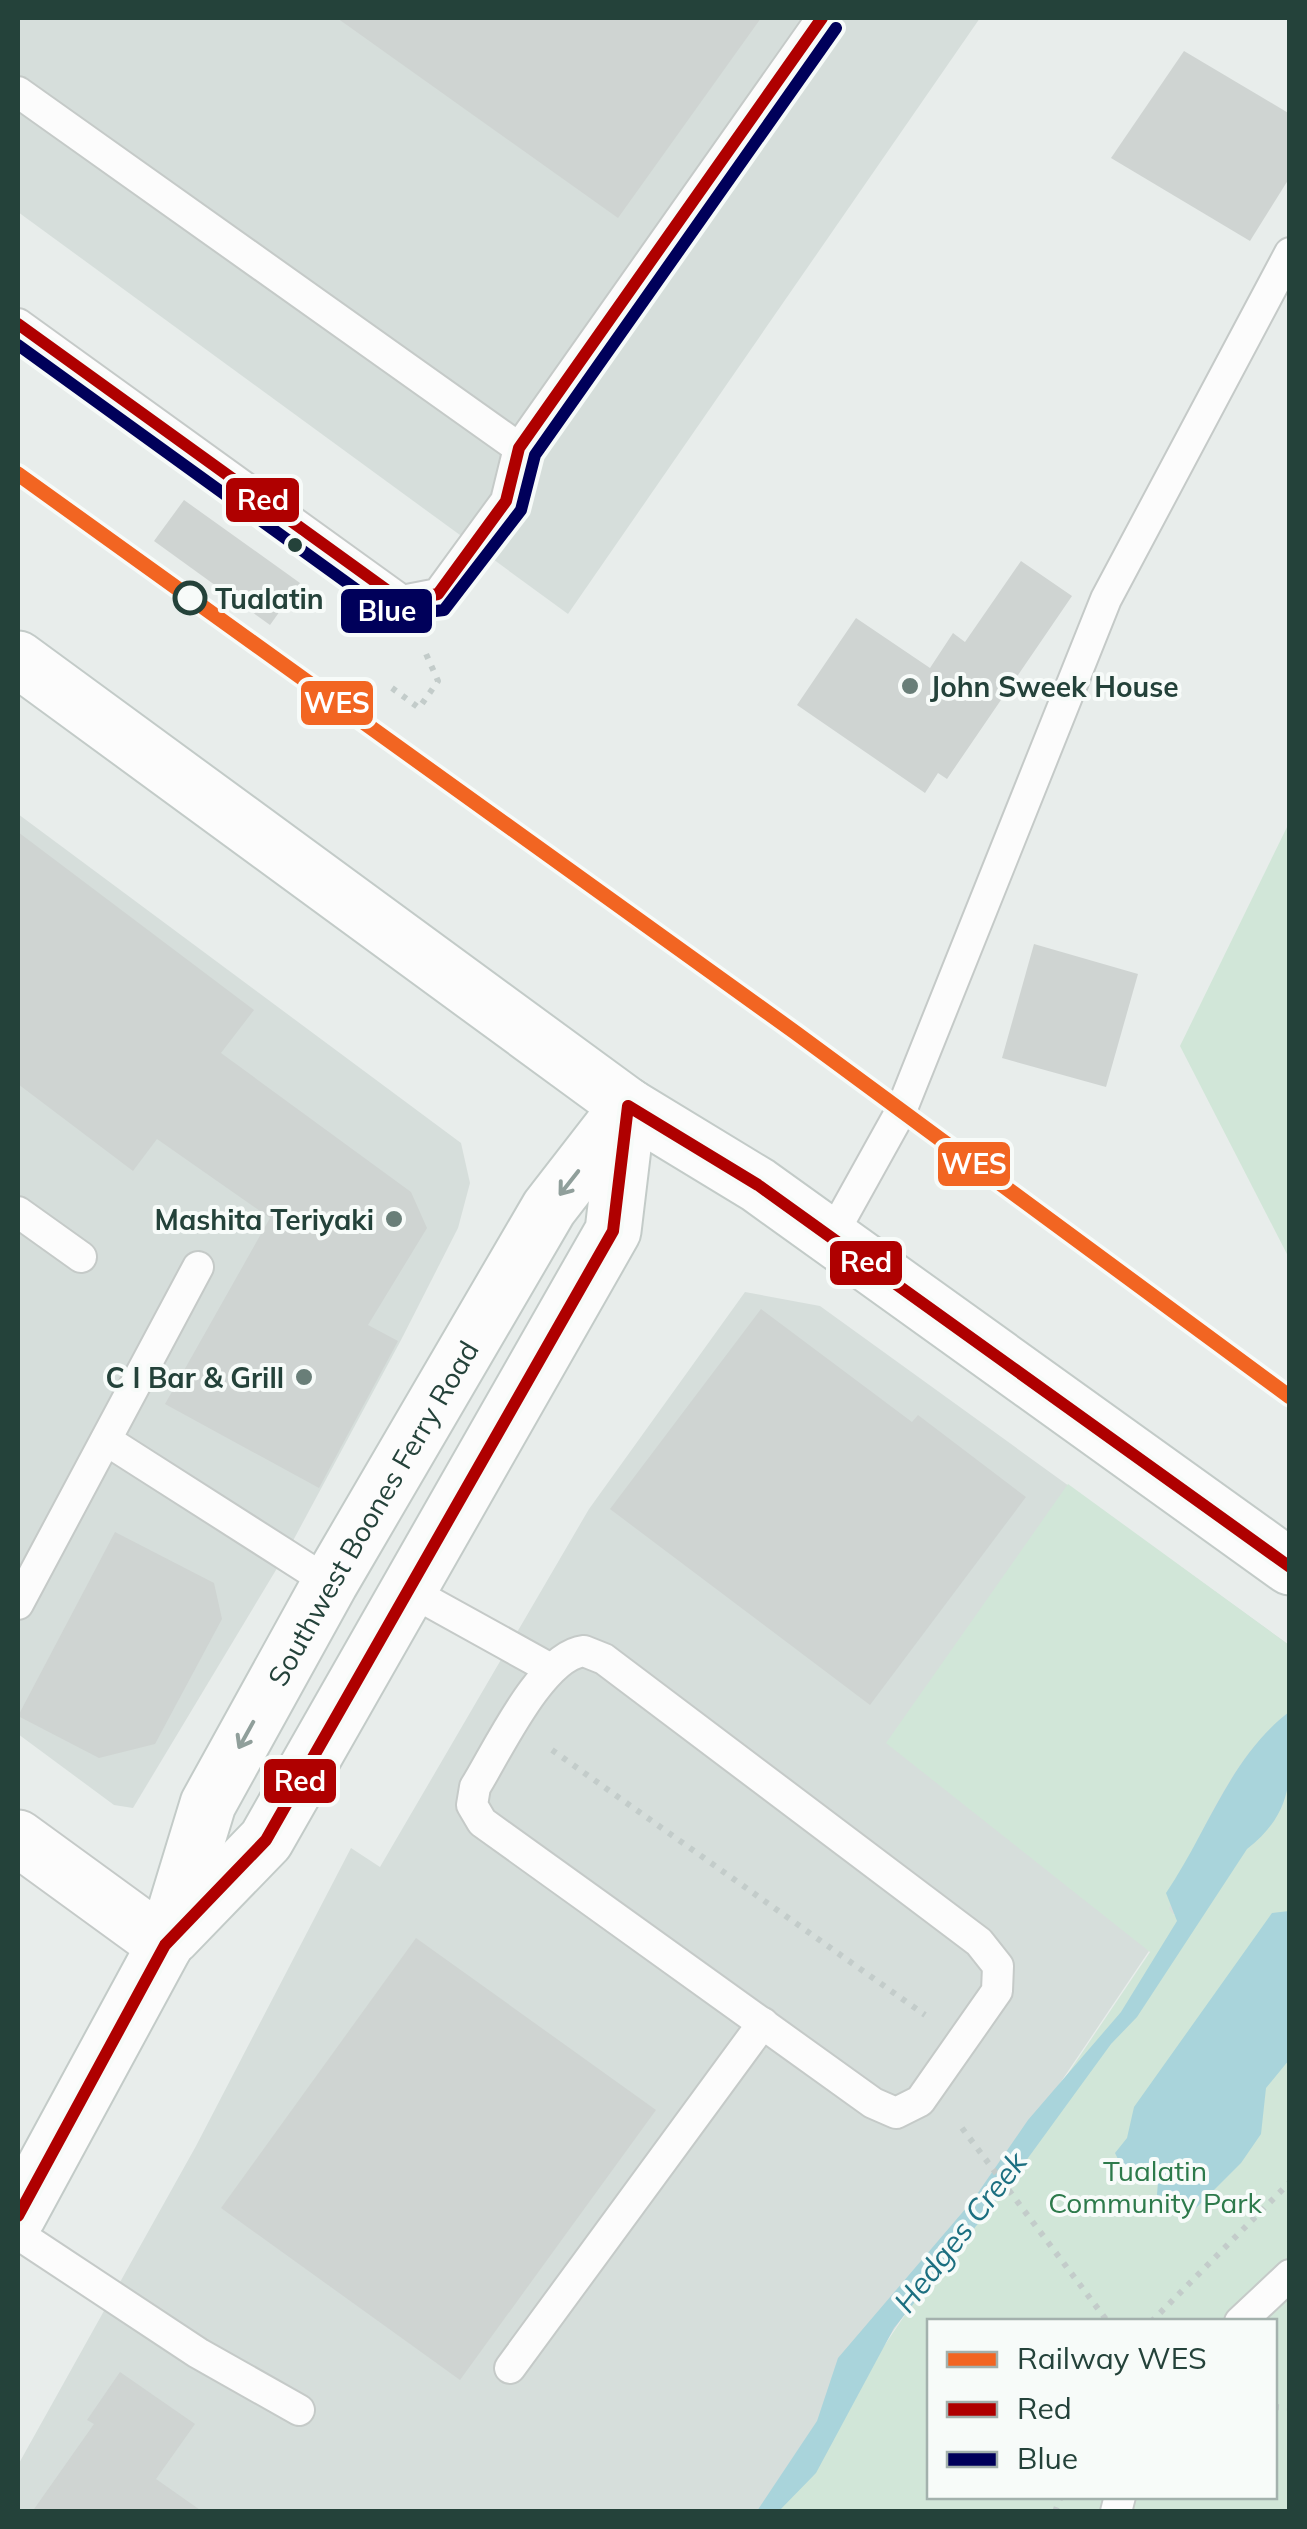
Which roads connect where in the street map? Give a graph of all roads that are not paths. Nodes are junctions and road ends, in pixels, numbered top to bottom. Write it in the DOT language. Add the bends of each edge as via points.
graph roads {
  1 [pos="822,18"];
  2 [pos="18,92"];
  3 [pos="1290,254"];
  4 [pos="18,324"];
  5 [pos="519,448"];
  6 [pos="18,659"];
  7 [pos="628,1106"];
  8 [pos="18,1212"];
  9 [pos="831,1236"];
  10 [pos="81,1257"];
  11 [pos="198,1267"];
  12 [pos="106,1440"];
  13 [pos="1290,1567"];
  14 [pos="330,1582"];
  15 [pos="410,1591"];
  16 [pos="18,1604"];
  17 [pos="550,1668"];
  18 [pos="18,1838"];
  19 [pos="165,1945"];
  20 [pos="763,2023"];
  21 [pos="18,2216"];
  22 [pos="18,2234"];
  23 [pos="1290,2274"];
  24 [pos="1243,2319"];
  25 [pos="510,2368"];
  26 [pos="300,2410"];
  1 -- 5 [label="lane"];
  2 -- 5 [label="lane"];
  3 -- 9 [label="lane" via="1106,598 901,1112"];
  4 -- 5 [label="lane" via="402,601 438,594 506,502"];
  6 -- 7 [label="main road"];
  7 -- 9 [label="main road"];
  7 -- 14 [label="main road, Southwest Boones Ferry Road, one-way" via="549,1208"];
  7 -- 15 [label="main road, Southwest Boones Ferry Road" via="614,1231"];
  8 -- 10 [label="lane"];
  9 -- 13 [label="main road"];
  11 -- 12 [label="lane"];
  12 -- 14 [label="lane"];
  12 -- 16 [label="lane"];
  14 -- 19 [label="main road, Southwest Boones Ferry Road, one-way" via="208,1804"];
  15 -- 17 [label="lane"];
  15 -- 19 [label="main road, Southwest Boones Ferry Road" via="266,1840"];
  17 -- 20 [label="lane" via="475,1787 472,1806 482,1822"];
  17 -- 20 [label="lane" via="570,1653 604,1659 980,1942 998,1966 997,1990 962,2043 920,2101 896,2114"];
  18 -- 19 [label="main road"];
  19 -- 21 [label="main road, Southwest Boones Ferry Road"];
  20 -- 25 [label="lane"];
  22 -- 26 [label="lane"];
  23 -- 24 [label="lane"];
}
